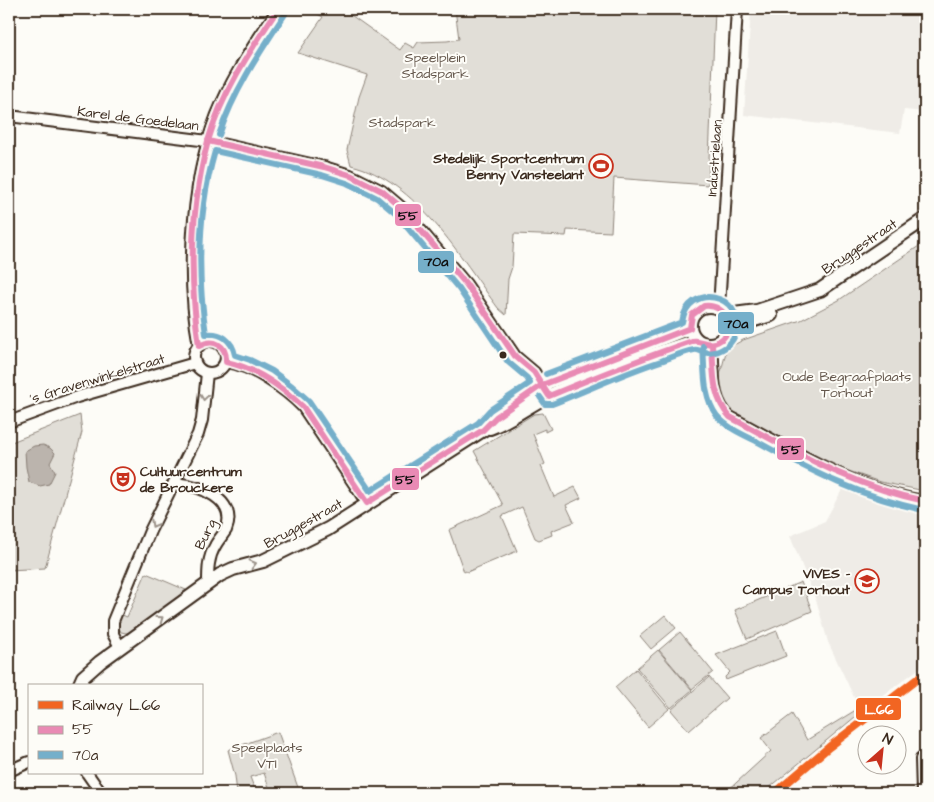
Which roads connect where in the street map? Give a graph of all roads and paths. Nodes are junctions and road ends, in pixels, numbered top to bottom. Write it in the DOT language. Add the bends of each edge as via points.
graph roads {
  1 [pos="278,9"];
  2 [pos="737,9"];
  3 [pos="9,116"];
  4 [pos="208,141"];
  5 [pos="925,219"];
  6 [pos="808,295"];
  7 [pos="723,312"];
  8 [pos="690,328"];
  9 [pos="728,328"];
  10 [pos="696,340"];
  11 [pos="712,344"];
  12 [pos="199,346"];
  13 [pos="226,362"];
  14 [pos="195,363"];
  15 [pos="207,373"];
  16 [pos="546,390"];
  17 [pos="9,422"];
  18 [pos="175,483"];
  19 [pos="925,501"];
  20 [pos="367,503"];
  21 [pos="208,583"];
  22 [pos="120,647"];
  23 [pos="80,684"];
  24 [pos="922,759"];
  25 [pos="28,762"];
  26 [pos="9,771"];
  27 [pos="88,774"];
  28 [pos="101,793"];
  29 [pos="922,793"];
  1 -- 4 [label="street" via="240,67 221,104"];
  2 -- 7 [label="street, Industrielaan"];
  3 -- 4 [label="street, Karel de Goedelaan"];
  4 -- 12 [label="street" via="193,233 194,313"];
  4 -- 16 [label="street, Karel de Goedelaan" via="324,167 350,175 382,191 402,208 466,284 515,356 534,372"];
  5 -- 6 [label="street, Bruggestraat"];
  6 -- 7 [label="street, Bruggestraat" via="757,311"];
  6 -- 9 [label="street, Bruggestraat" via="787,308"];
  7 -- 8 [label="street" via="709,305 696,310"];
  7 -- 9 [label="street"];
  8 -- 10 [label="street"];
  8 -- 16 [label="street, Bruggestraat"];
  9 -- 11 [label="street" via="722,340"];
  10 -- 11 [label="street"];
  10 -- 16 [label="street, Bruggestraat"];
  11 -- 19 [label="street" via="717,400 730,417 863,485"];
  12 -- 13 [label="street" via="209,341 219,344 226,353"];
  12 -- 14 [label="street" via="194,356"];
  13 -- 15 [label="street" via="219,371"];
  13 -- 20 [label="street" via="265,378 303,407"];
  14 -- 15 [label="street"];
  14 -- 17 [label="street, 's Gravenwinkelstraat" via="77,397"];
  15 -- 18 [label="street, one-way" via="198,434"];
  16 -- 20 [label="street, Bruggestraat" via="496,417 483,430"];
  18 -- 21 [label="street, Burg" via="213,494 224,502 228,515 226,529 208,562"];
  18 -- 22 [label="street, one-way" via="150,531 113,621 113,634"];
  21 -- 20 [label="street, Bruggestraat, one-way" via="233,569 263,562 328,529"];
  22 -- 21 [label="street, one-way"];
  22 -- 23 [label="street" via="83,677"];
  24 -- 29 [label="street"];
  25 -- 26 [label="street"];
  27 -- 28 [label="street"];
}
